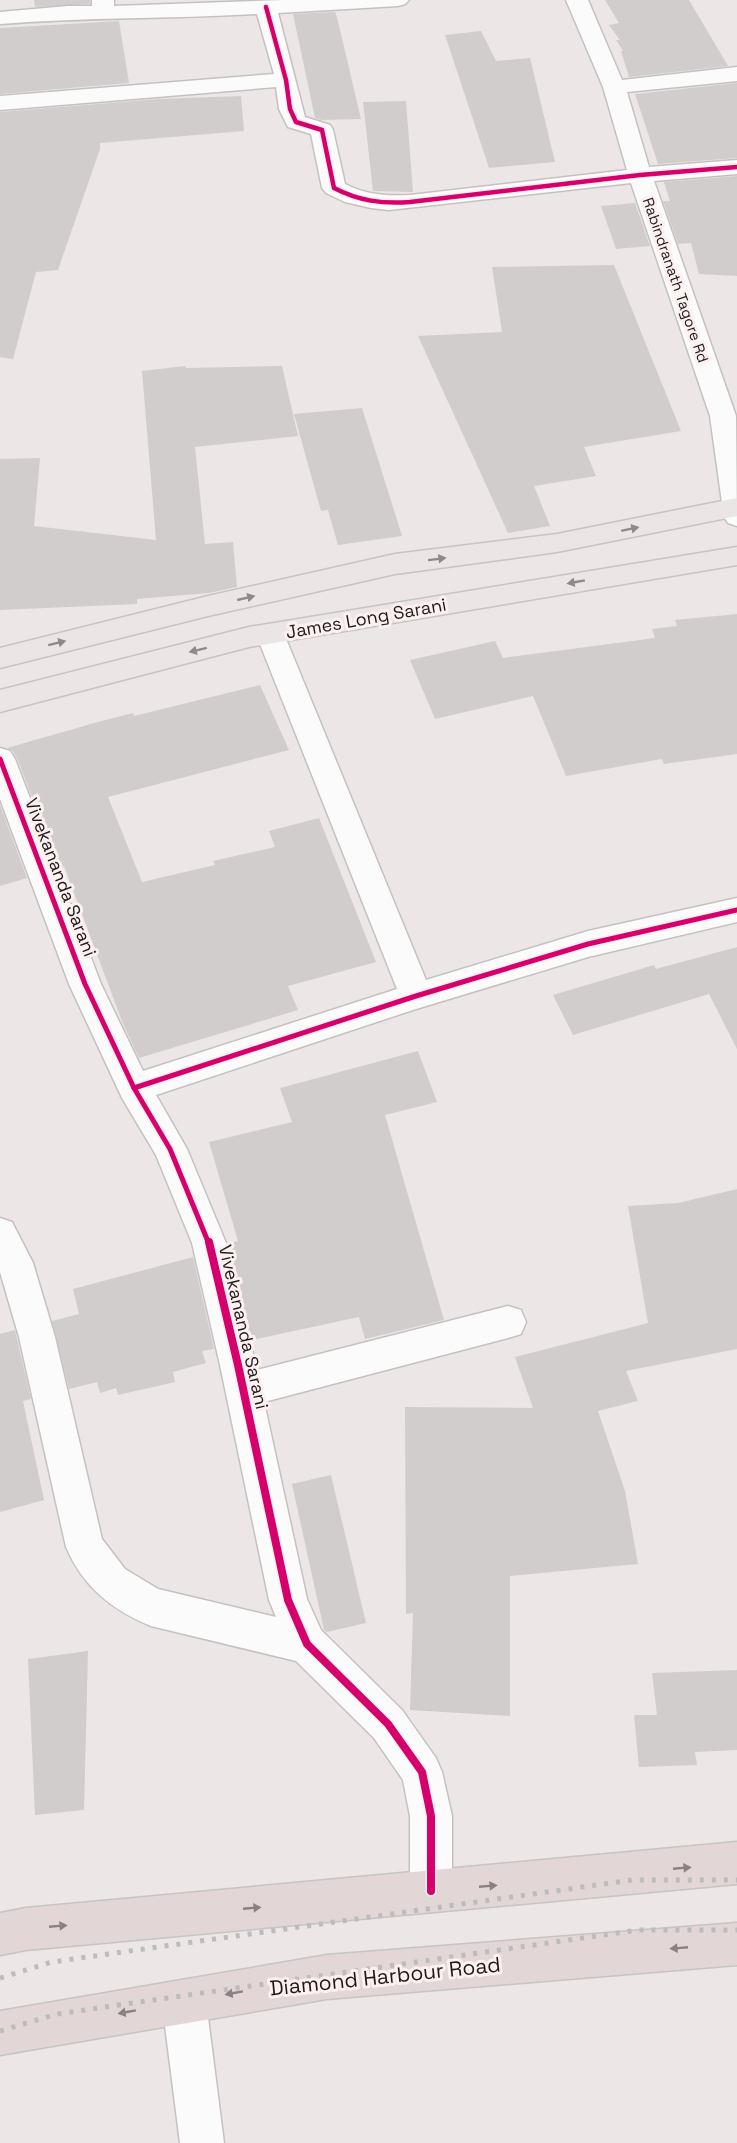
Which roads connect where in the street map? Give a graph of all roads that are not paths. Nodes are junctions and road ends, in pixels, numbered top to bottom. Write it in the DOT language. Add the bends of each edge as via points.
graph roads {
  1 [pos="398,0"];
  2 [pos="103,7"];
  3 [pos="266,7"];
  4 [pos="579,7"];
  5 [pos="0,18"];
  6 [pos="737,74"];
  7 [pos="286,81"];
  8 [pos="614,87"];
  9 [pos="0,103"];
  10 [pos="737,167"];
  11 [pos="640,175"];
  12 [pos="736,510"];
  13 [pos="737,556"];
  14 [pos="270,634"];
  15 [pos="0,658"];
  16 [pos="0,701"];
  17 [pos="0,759"];
  18 [pos="12,825"];
  19 [pos="737,910"];
  20 [pos="416,996"];
  21 [pos="134,1088"];
  22 [pos="0,1233"];
  23 [pos="508,1322"];
  24 [pos="243,1390"];
  25 [pos="307,1644"];
  26 [pos="737,1863"];
  27 [pos="431,1891"];
  28 [pos="0,1934"];
  29 [pos="737,1944"];
  30 [pos="184,2002"];
  31 [pos="0,2033"];
  32 [pos="202,2143"];
  1 -- 3 [label="street"];
  2 -- 3 [label="street"];
  2 -- 5 [label="street"];
  3 -- 7 [label="street"];
  4 -- 8 [label="street, Rabindranath Tagore Rd"];
  6 -- 8 [label="street"];
  7 -- 9 [label="street"];
  7 -- 11 [label="street" via="296,122 322,130 334,188 377,204"];
  8 -- 11 [label="street, Rabindranath Tagore Rd"];
  10 -- 11 [label="street"];
  11 -- 12 [label="street, Rabindranath Tagore Rd" via="723,416"];
  15 -- 12 [label="main road, one-way" via="395,564 557,543"];
  13 -- 14 [label="main road, James Long Sarani, one-way"];
  14 -- 16 [label="main road, James Long Sarani, one-way"];
  14 -- 20 [label="street"];
  17 -- 18 [label="street, Vivekananda Sarani"];
  18 -- 21 [label="street, Vivekananda Sarani"];
  19 -- 20 [label="street" via="588,944"];
  20 -- 21 [label="street"];
  21 -- 24 [label="street, Vivekananda Sarani" via="170,1149 209,1243"];
  22 -- 25 [label="street" via="15,1263 37,1337 85,1546 111,1582 151,1607"];
  23 -- 24 [label="street"];
  24 -- 25 [label="street, Vivekananda Sarani" via="288,1600"];
  25 -- 27 [label="street, Vivekananda Sarani" via="388,1724 422,1772 431,1816"];
  27 -- 26 [label="highway, one-way"];
  28 -- 27 [label="highway, one-way"];
  29 -- 30 [label="highway, Diamond Harbour Road, one-way" via="327,1977"];
  30 -- 31 [label="highway, Diamond Harbour Road, one-way"];
  30 -- 32 [label="street"];
}
